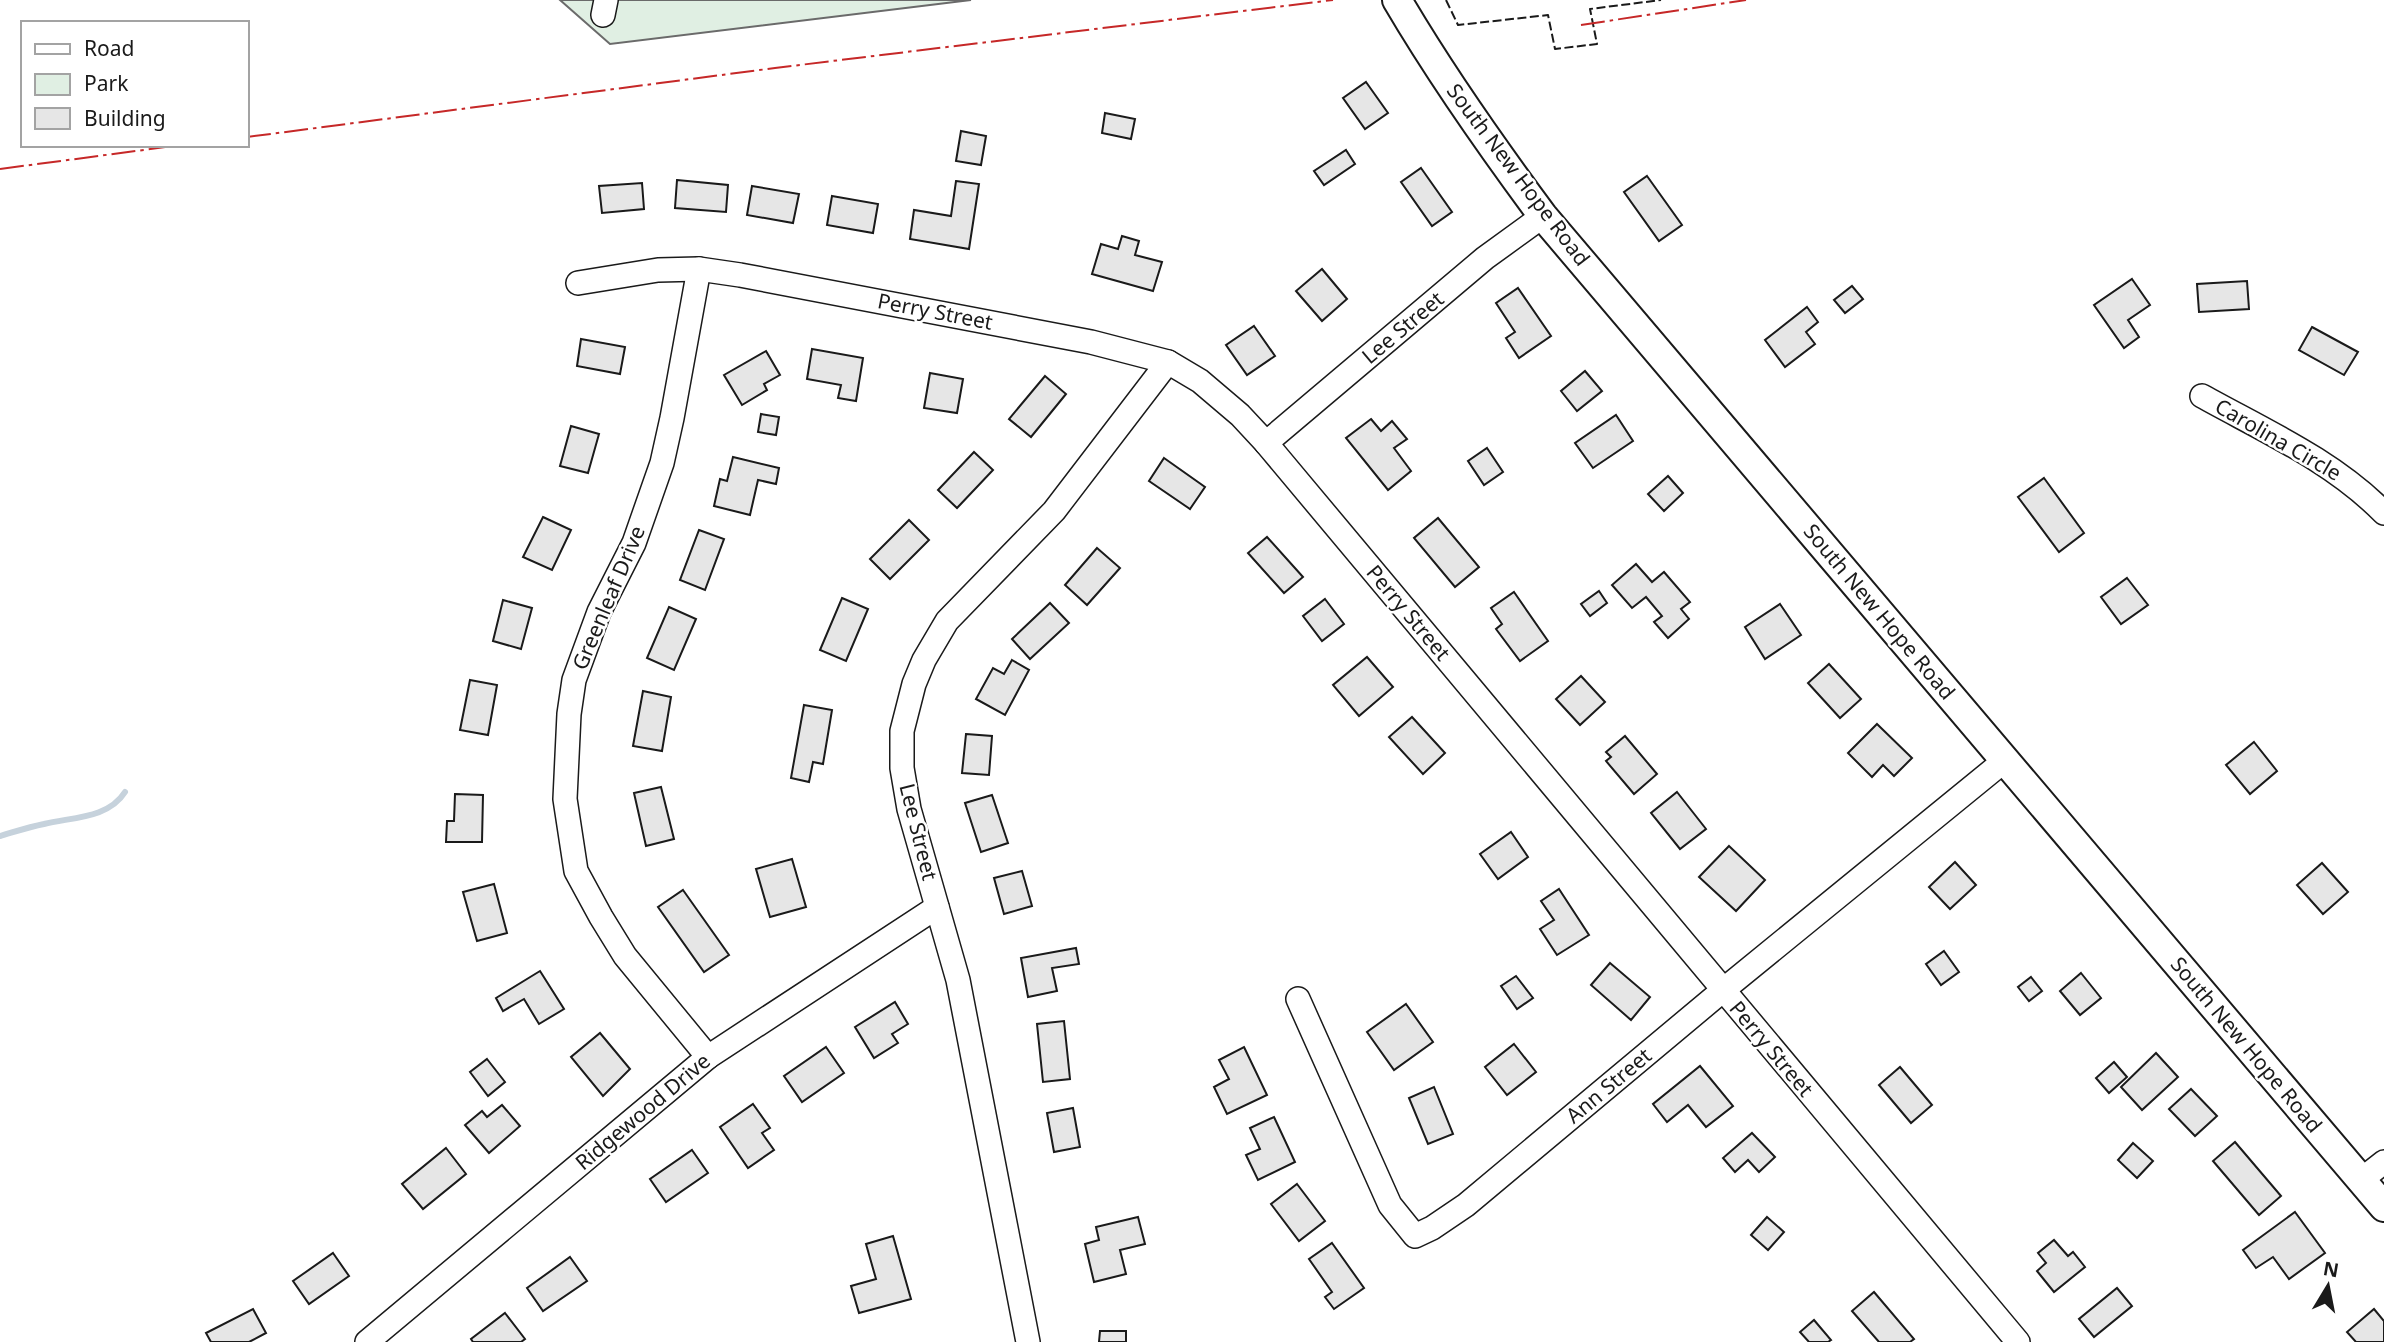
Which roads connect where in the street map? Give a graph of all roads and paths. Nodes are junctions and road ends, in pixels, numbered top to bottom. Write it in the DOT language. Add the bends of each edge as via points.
graph roads {
  1 [pos="1397,0"];
  2 [pos="1543,216"];
  3 [pos="699,269"];
  4 [pos="578,283"];
  5 [pos="1168,362"];
  6 [pos="2202,396"];
  7 [pos="1266,443"];
  8 [pos="2384,513"];
  9 [pos="2004,761"];
  10 [pos="937,907"];
  11 [pos="1722,990"];
  12 [pos="1298,999"];
  13 [pos="708,1057"];
  14 [pos="2384,1162"];
  15 [pos="2361,1180"];
  16 [pos="2384,1207"];
  17 [pos="367,1342"];
  18 [pos="1028,1342"];
  19 [pos="2018,1342"];
  1 -- 2 [label="main road, South New Hope Road" via="1472,119"];
  2 -- 7 [label="street, Lee Street" via="1485,258"];
  2 -- 9 [label="main road, South New Hope Road"];
  3 -- 4 [label="street, Perry Street" via="658,270"];
  3 -- 5 [label="street, Perry Street" via="1091,342"];
  3 -- 13 [label="street, Greenleaf Drive" via="662,463 634,543 598,612 575,680 565,799 576,871 601,917 632,965"];
  5 -- 7 [label="street, Perry Street" via="1200,381"];
  5 -- 10 [label="street, Lee Street" via="1054,511 947,621 924,660 904,720 902,768"];
  6 -- 8 [label="street, Carolina Circle" via="2328,465"];
  7 -- 11 [label="street, Perry Street"];
  9 -- 11 [label="street, Ann Street"];
  9 -- 15 [label="main road, South New Hope Road"];
  10 -- 13 [label="street, Ridgewood Drive"];
  10 -- 18 [label="street, Lee Street" via="958,980"];
  11 -- 12 [label="street, Ann Street" via="1466,1205 1415,1236 1391,1205"];
  11 -- 19 [label="street, Perry Street"];
  13 -- 17 [label="street, Ridgewood Drive"];
  14 -- 15 [label="street"];
  15 -- 16 [label="main road, South New Hope Road"];
}
